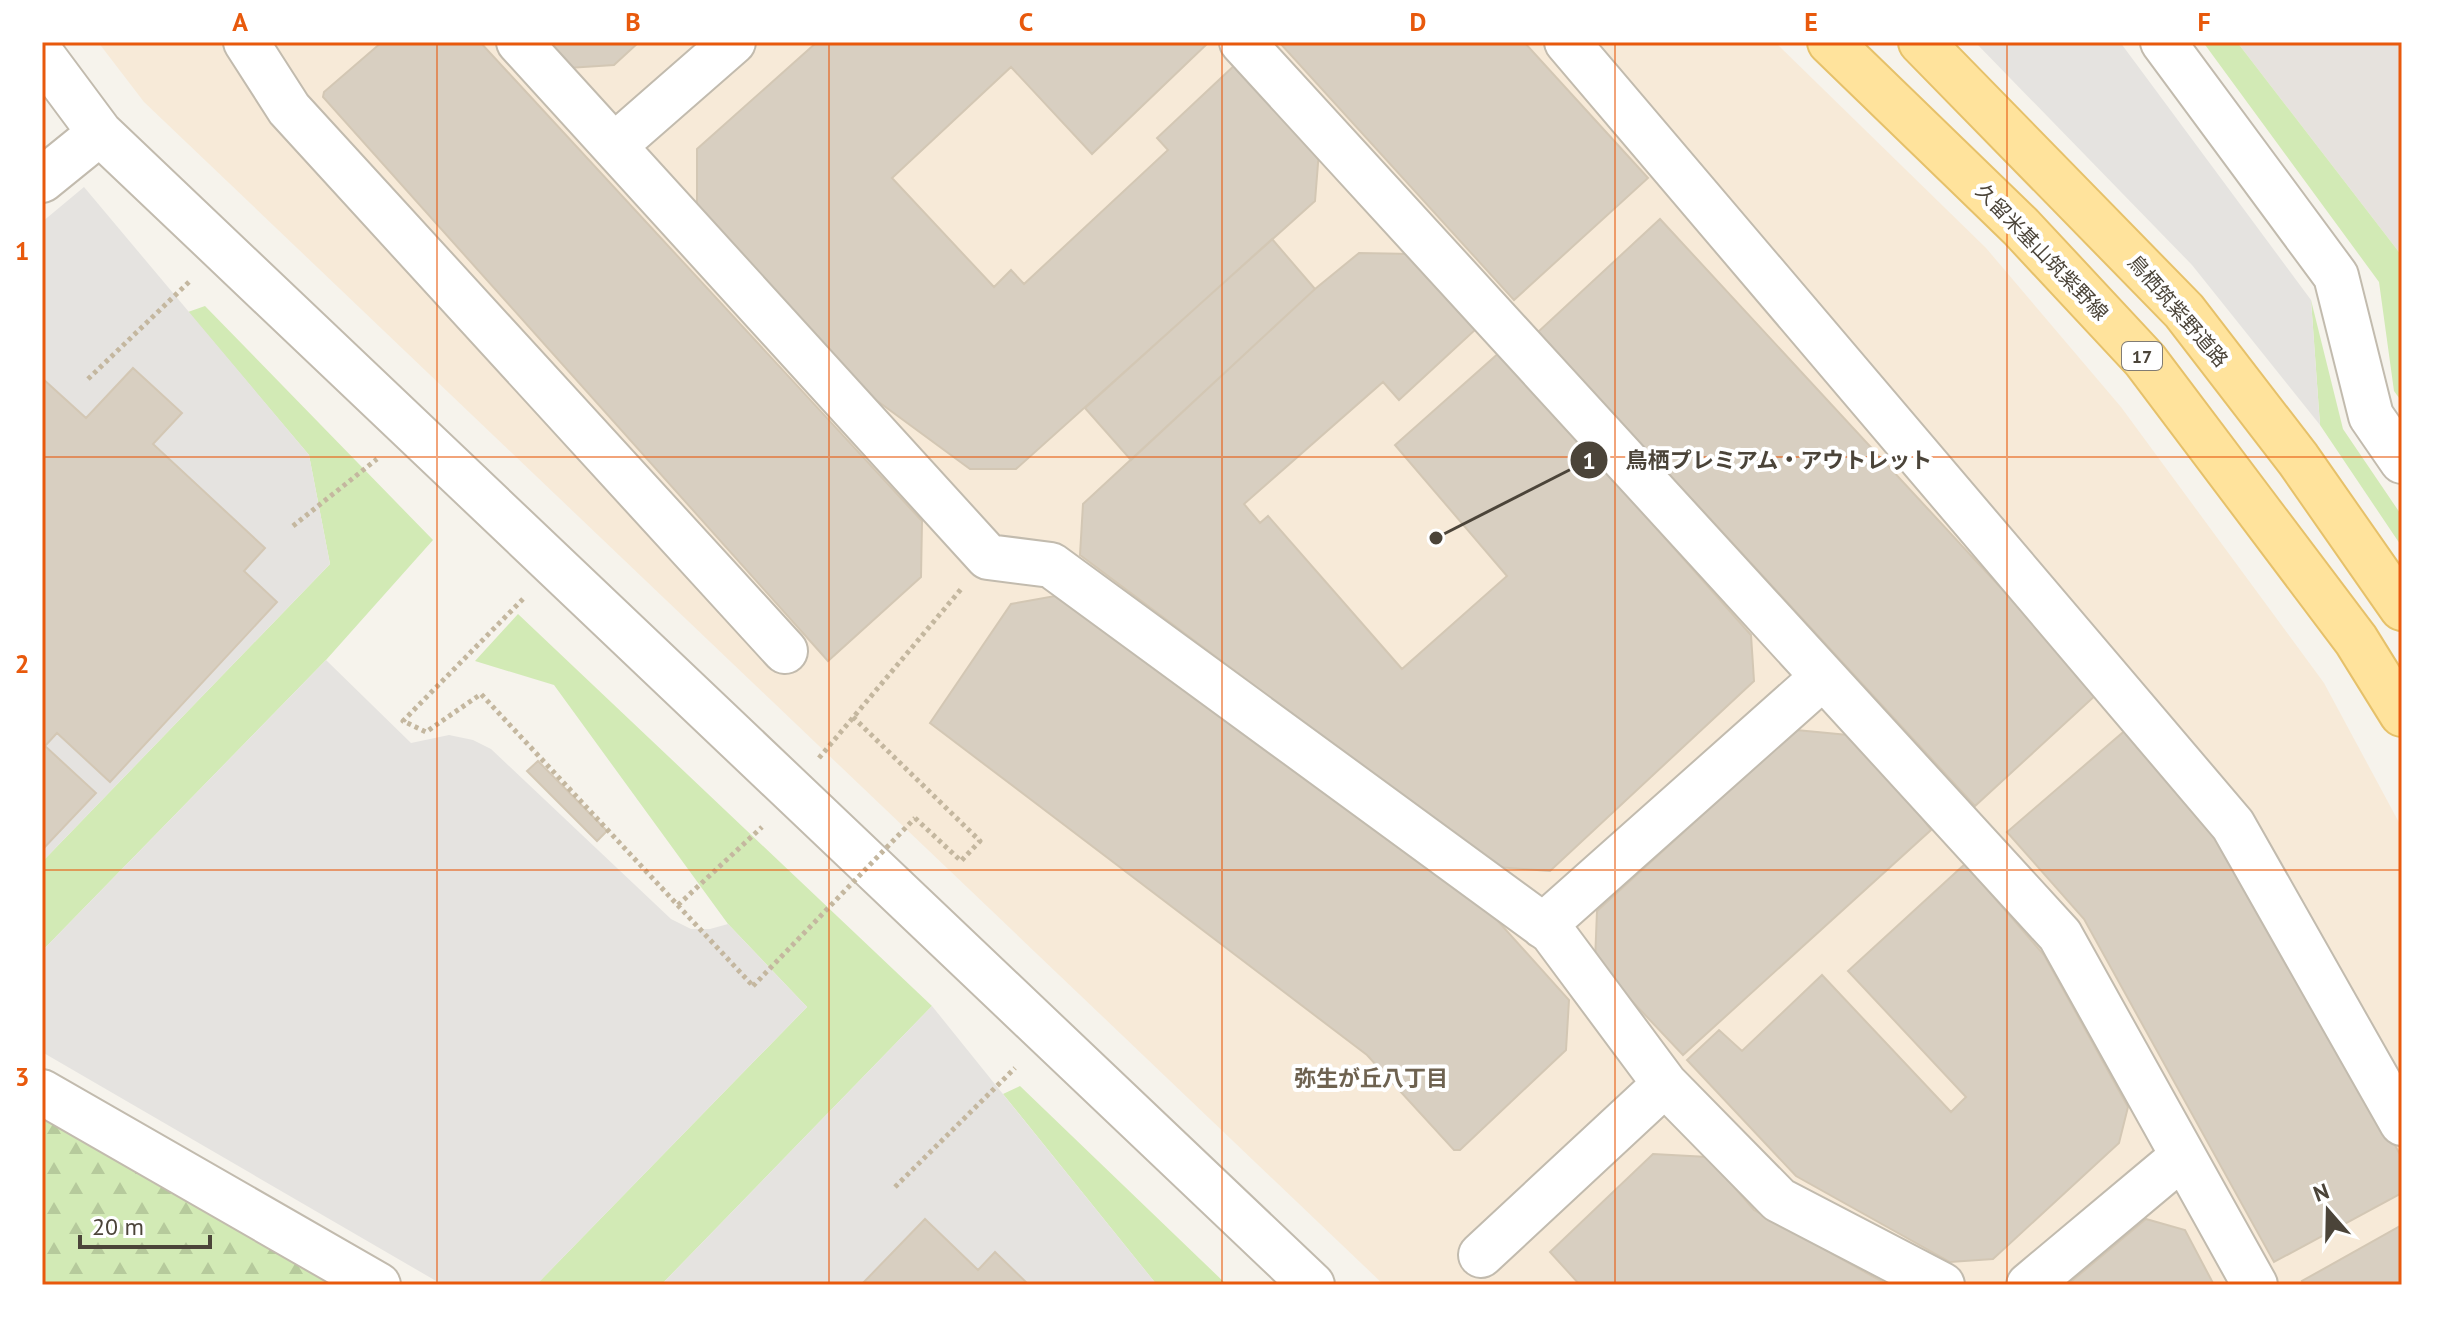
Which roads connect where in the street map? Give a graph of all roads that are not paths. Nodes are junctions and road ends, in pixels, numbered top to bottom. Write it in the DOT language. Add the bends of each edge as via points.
graph roads {
  1 [pos="246,42"];
  2 [pos="519,42"];
  3 [pos="733,42"];
  4 [pos="1242,42"];
  5 [pos="1567,42"];
  6 [pos="1830,42"];
  7 [pos="1921,42"];
  8 [pos="2163,42"];
  9 [pos="42,55"];
  10 [pos="100,133"];
  11 [pos="614,146"];
  12 [pos="42,180"];
  13 [pos="2402,461"];
  14 [pos="2402,608"];
  15 [pos="2356,640"];
  16 [pos="785,651"];
  17 [pos="1823,677"];
  18 [pos="2402,714"];
  19 [pos="2402,741"];
  20 [pos="1543,926"];
  21 [pos="1665,1084"];
  22 [pos="42,1092"];
  23 [pos="2402,1123"];
  24 [pos="2183,1156"];
  25 [pos="1481,1255"];
  26 [pos="378,1285"];
  27 [pos="1312,1285"];
  28 [pos="1942,1285"];
  29 [pos="2029,1285"];
  30 [pos="2255,1285"];
  1 -- 16 [label="street" via="289,109"];
  2 -- 11 [label="street"];
  3 -- 11 [label="street"];
  4 -- 17 [label="street"];
  5 -- 23 [label="street" via="2233,825"];
  6 -- 15 [label="main road, 久留米基山筑紫野線 / 17" via="2021,227 2145,360"];
  7 -- 14 [label="main road, 鳥栖筑紫野道路" via="2184,311 2298,459"];
  8 -- 13 [label="street" via="2336,276 2371,416"];
  9 -- 10 [label="street"];
  10 -- 12 [label="street"];
  10 -- 27 [label="street"];
  11 -- 20 [label="street" via="988,557 1051,565"];
  15 -- 18 [label="main road, 久留米基山筑紫野線 / 17"];
  15 -- 19 [label="main road"];
  17 -- 20 [label="street"];
  17 -- 24 [label="street" via="2060,935"];
  20 -- 21 [label="street"];
  21 -- 25 [label="street"];
  21 -- 28 [label="street" via="1779,1200"];
  22 -- 26 [label="street"];
  24 -- 29 [label="street"];
  24 -- 30 [label="street"];
}
